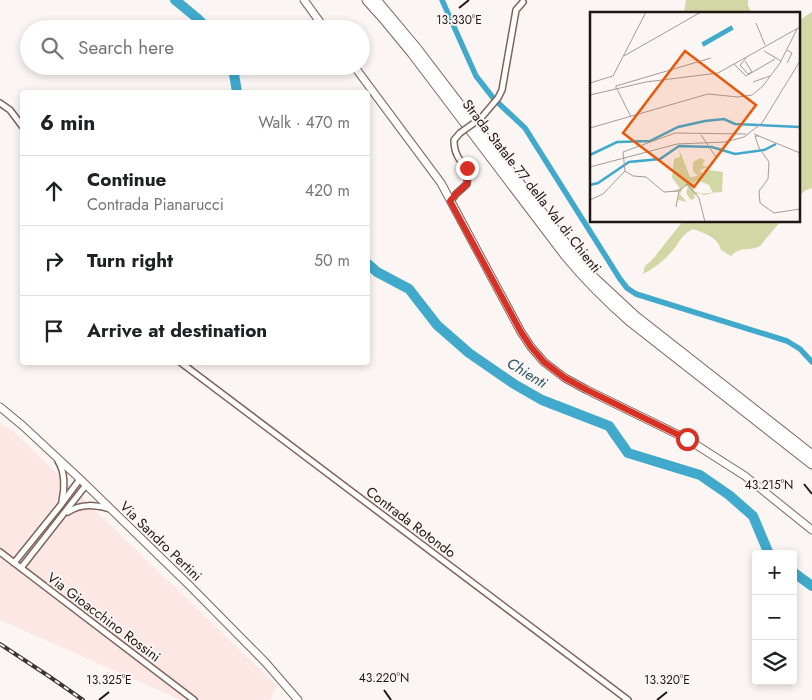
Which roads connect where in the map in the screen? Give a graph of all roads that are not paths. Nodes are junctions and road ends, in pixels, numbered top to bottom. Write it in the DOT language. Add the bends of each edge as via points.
graph roads {
  1 [pos="304,0"];
  2 [pos="367,0"];
  3 [pos="376,0"];
  4 [pos="523,2"];
  5 [pos="318,20"];
  6 [pos="361,75"];
  7 [pos="0,103"];
  8 [pos="20,123"];
  9 [pos="450,201"];
  10 [pos="184,365"];
  11 [pos="0,407"];
  12 [pos="54,455"];
  13 [pos="812,455"];
  14 [pos="812,464"];
  15 [pos="80,479"];
  16 [pos="86,485"];
  17 [pos="60,506"];
  18 [pos="110,509"];
  19 [pos="66,513"];
  20 [pos="812,530"];
  21 [pos="40,531"];
  22 [pos="47,537"];
  23 [pos="0,552"];
  24 [pos="14,563"];
  25 [pos="21,568"];
  26 [pos="194,700"];
  27 [pos="298,700"];
  28 [pos="628,700"];
  1 -- 5 [label="street"];
  2 -- 14 [label="highway, Strada Statale 77 della Val di Chienti" via="408,48 588,282 626,317"];
  3 -- 13 [label="highway, Strada Statale 77 della Val di Chienti" via="593,278 635,316"];
  4 -- 9 [label="street, bridge" via="516,10 502,90 481,118 454,140 455,150 467,168 468,177 467,184"];
  6 -- 9 [label="street" via="441,183"];
  7 -- 8 [label="street"];
  9 -- 20 [label="street" via="517,326 544,362 587,390 687,439 745,476"];
  10 -- 28 [label="street, Contrada Rotondo"];
  11 -- 12 [label="street, Via Sandro Pertini"];
  12 -- 15 [label="street, Via Sandro Pertini"];
  12 -- 17 [label="street" via="61,465 64,480"];
  15 -- 16 [label="street, Via Sandro Pertini"];
  15 -- 17 [label="street"];
  16 -- 18 [label="street, Via Sandro Pertini"];
  16 -- 19 [label="street"];
  17 -- 21 [label="street"];
  18 -- 19 [label="street" via="96,505 81,506"];
  18 -- 27 [label="street, Via Sandro Pertini" via="236,632"];
  19 -- 22 [label="street"];
  21 -- 22 [label="street"];
  21 -- 24 [label="street"];
  22 -- 25 [label="street"];
  23 -- 24 [label="street, Via Gioacchino Rossini"];
  24 -- 25 [label="street, Via Gioacchino Rossini"];
  25 -- 26 [label="street, Via Gioacchino Rossini"];
}
